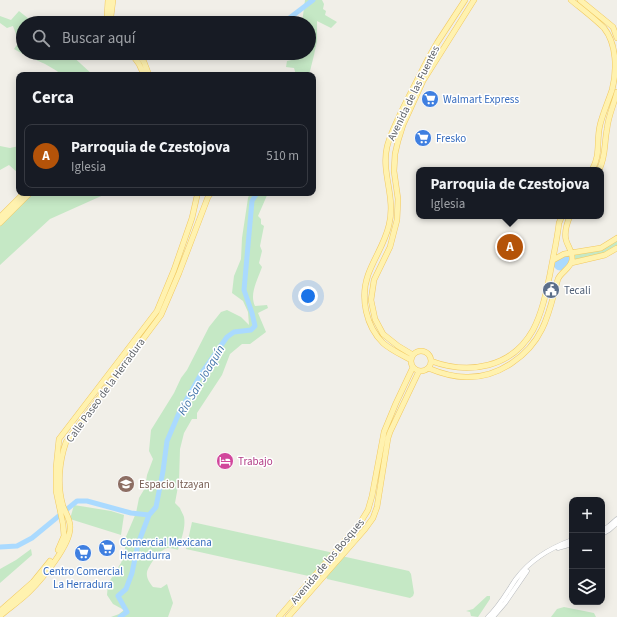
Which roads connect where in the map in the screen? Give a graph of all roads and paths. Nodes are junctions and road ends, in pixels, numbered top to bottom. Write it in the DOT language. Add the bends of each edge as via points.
graph roads {
  1 [pos="108,0"];
  2 [pos="113,0"];
  3 [pos="465,0"];
  4 [pos="474,0"];
  5 [pos="570,0"];
  6 [pos="580,0"];
  7 [pos="107,16"];
  8 [pos="111,16"];
  9 [pos="613,27"];
  10 [pos="603,28"];
  11 [pos="617,38"];
  12 [pos="136,60"];
  13 [pos="142,60"];
  14 [pos="143,72"];
  15 [pos="148,72"];
  16 [pos="420,81"];
  17 [pos="617,92"];
  18 [pos="593,167"];
  19 [pos="600,167"];
  20 [pos="21,196"];
  21 [pos="27,196"];
  22 [pos="196,196"];
  23 [pos="198,196"];
  24 [pos="207,196"];
  25 [pos="209,196"];
  26 [pos="0,216"];
  27 [pos="561,219"];
  28 [pos="569,219"];
  29 [pos="0,223"];
  30 [pos="390,224"];
  31 [pos="397,224"];
  32 [pos="387,233"];
  33 [pos="394,236"];
  34 [pos="617,238"];
  35 [pos="617,248"];
  36 [pos="572,253"];
  37 [pos="180,254"];
  38 [pos="553,261"];
  39 [pos="571,263"];
  40 [pos="179,273"];
  41 [pos="412,358"];
  42 [pos="431,361"];
  43 [pos="413,367"];
  44 [pos="428,368"];
  45 [pos="419,371"];
  46 [pos="65,430"];
  47 [pos="69,437"];
  48 [pos="61,507"];
  49 [pos="617,519"];
  50 [pos="617,523"];
  51 [pos="605,529"];
  52 [pos="604,533"];
  53 [pos="569,541"];
  54 [pos="569,545"];
  55 [pos="305,587"];
  56 [pos="311,591"];
  57 [pos="0,611"];
  58 [pos="0,616"];
  59 [pos="279,617"];
  60 [pos="288,617"];
  61 [pos="488,617"];
  62 [pos="493,617"];
  1 -- 7 [label="main road"];
  2 -- 8 [label="main road"];
  3 -- 16 [label="main road, Avenida de las Fuentes" via="437,43"];
  4 -- 16 [label="main road, Avenida de las Fuentes"];
  5 -- 10 [label="main road"];
  6 -- 9 [label="main road"];
  9 -- 10 [label="main road"];
  9 -- 11 [label="main road"];
  10 -- 18 [label="main road" via="612,44 615,68 612,89 600,124 598,156"];
  12 -- 14 [label="main road"];
  13 -- 15 [label="main road"];
  16 -- 30 [label="main road, Avenida de las Fuentes" via="400,113 387,147 387,178 392,208"];
  16 -- 31 [label="main road, Avenida de las Fuentes" via="396,149 394,165 398,199"];
  17 -- 19 [label="main road"];
  20 -- 26 [label="main road"];
  21 -- 29 [label="main road"];
  22 -- 37 [label="main road, Calle Paseo de la Herradura" via="192,218"];
  23 -- 24 [label="main road" via="202,199"];
  25 -- 40 [label="main road, Calle Paseo de la Herradura"];
  27 -- 38 [label="main road"];
  28 -- 36 [label="main road" via="565,233"];
  30 -- 31 [label="main road"];
  30 -- 32 [label="main road, Avenida de las Fuentes"];
  31 -- 33 [label="main road, Avenida de las Fuentes"];
  32 -- 33 [label="main road" via="391,232"];
  32 -- 41 [label="main road, Avenida de las Fuentes" via="368,275 364,297 366,310 374,330 384,343"];
  33 -- 41 [label="main road, Avenida de las Fuentes" via="374,280 371,292 372,306 383,334"];
  34 -- 36 [label="main road" via="601,248"];
  35 -- 39 [label="main road"];
  36 -- 38 [label="main road" via="561,255"];
  36 -- 39 [label="main road"];
  37 -- 40 [label="main road"];
  37 -- 46 [label="main road, Calle Paseo de la Herradura" via="154,315"];
  38 -- 42 [label="main road" via="547,292 533,331 519,348 493,364 479,368 461,369"];
  39 -- 44 [label="main road" via="559,278 542,329 524,354 497,371 474,376 450,375"];
  40 -- 47 [label="main road, Calle Paseo de la Herradura" via="161,314"];
  41 -- 42 [label="main road" via="419,351 424,351"];
  41 -- 43 [label="main road"];
  42 -- 44 [label="main road"];
  43 -- 45 [label="main road"];
  43 -- 55 [label="main road, Avenida de los Bosques" via="384,432 368,510 360,523"];
  44 -- 45 [label="main road"];
  45 -- 56 [label="main road, Avenida de los Bosques" via="388,438 379,499 372,518"];
  46 -- 47 [label="main road"];
  46 -- 48 [label="main road, Calle Paseo de la Herradura" via="59,439 56,468 56,491"];
  47 -- 48 [label="main road, Calle Paseo de la Herradura" via="63,449 60,468"];
  48 -- 57 [label="main road, Calle Paseo de la Herradura" via="64,536 59,549 33,582"];
  48 -- 58 [label="main road, Calle Paseo de la Herradura" via="70,526 68,540 28,593"];
  49 -- 51 [label="street"];
  50 -- 52 [label="street"];
  53 -- 61 [label="street" via="550,549 532,562 518,576"];
  54 -- 62 [label="street" via="552,551 534,564"];
  55 -- 56 [label="main road"];
  55 -- 59 [label="main road, Avenida de los Bosques"];
  56 -- 60 [label="main road, Avenida de los Bosques"];
}
